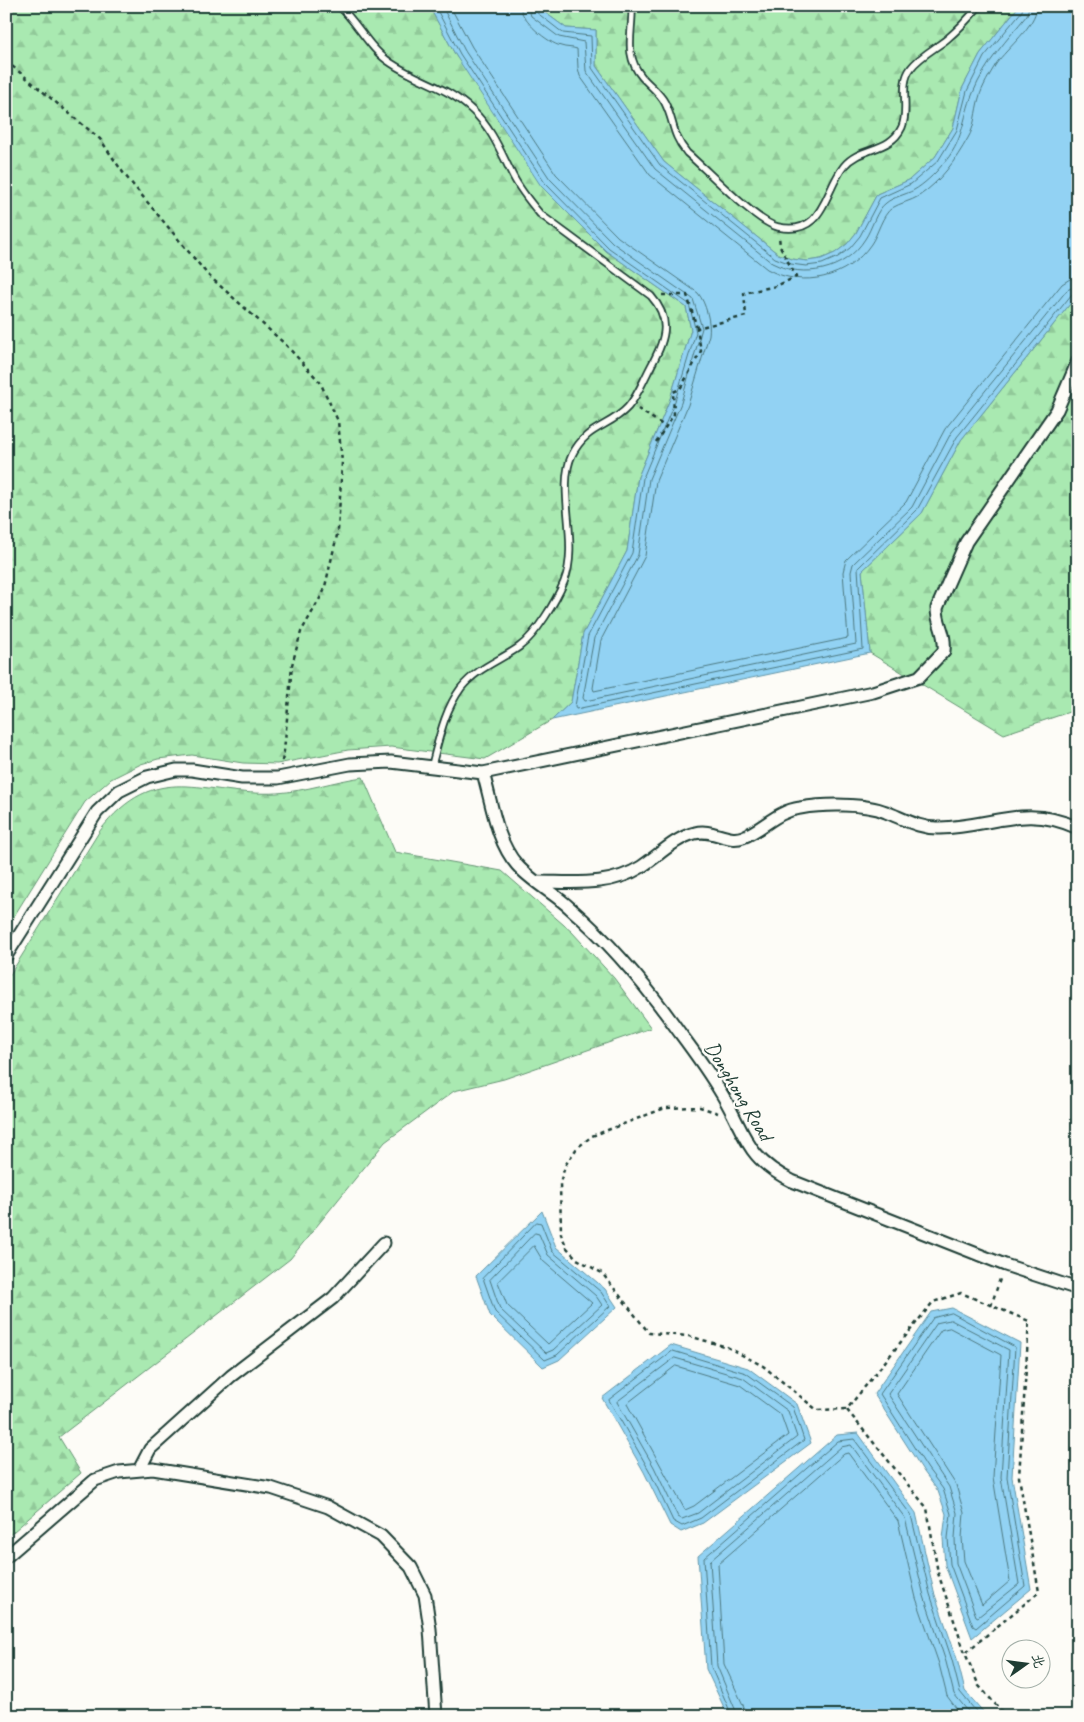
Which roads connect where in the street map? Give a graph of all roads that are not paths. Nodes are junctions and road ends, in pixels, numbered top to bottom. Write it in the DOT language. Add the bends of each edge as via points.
graph roads {
  1 [pos="340,6"];
  2 [pos="632,6"];
  3 [pos="979,6"];
  4 [pos="1078,361"];
  5 [pos="432,765"];
  6 [pos="483,773"];
  7 [pos="1078,828"];
  8 [pos="538,882"];
  9 [pos="6,956"];
  10 [pos="384,1243"];
  11 [pos="1078,1290"];
  12 [pos="138,1470"];
  13 [pos="6,1557"];
  14 [pos="436,1716"];
  1 -- 5 [label="lane" via="374,48 390,62 443,88 474,112 498,142 525,196 540,214 651,296 661,310 664,336 630,404 618,416 592,430 579,442 571,457 567,474 570,560 564,583 533,633 520,646 481,669 458,693 444,722"];
  2 -- 3 [label="lane" via="629,41 632,60 664,102 678,142 761,218 777,227 795,228 812,221 824,207 844,166 856,156 883,147 894,139 905,114 904,84 911,68 948,38"];
  4 -- 6 [label="street" via="1057,410 966,542 937,608 937,618 945,637 944,651 918,677 873,692"];
  5 -- 6 [label="street"];
  5 -- 9 [label="street" via="371,762 278,778 242,778 207,771 176,770 146,777 119,791 87,824"];
  6 -- 8 [label="street, Donghong Road" via="503,844 517,865"];
  7 -- 8 [label="street" via="1042,817 1017,816 937,829 913,824 871,807 800,808 784,812 741,838 730,839 709,832 688,835 640,868 617,878 593,883"];
  8 -- 11 [label="street, Donghong Road" via="584,921 646,989 724,1097 749,1148 774,1172 1005,1265"];
  10 -- 12 [label="street" via="333,1298 231,1376 150,1449"];
  12 -- 13 [label="street" via="118,1472 95,1480"];
  12 -- 14 [label="street" via="154,1469 271,1488 328,1507 380,1536 411,1567 425,1595"];
}
